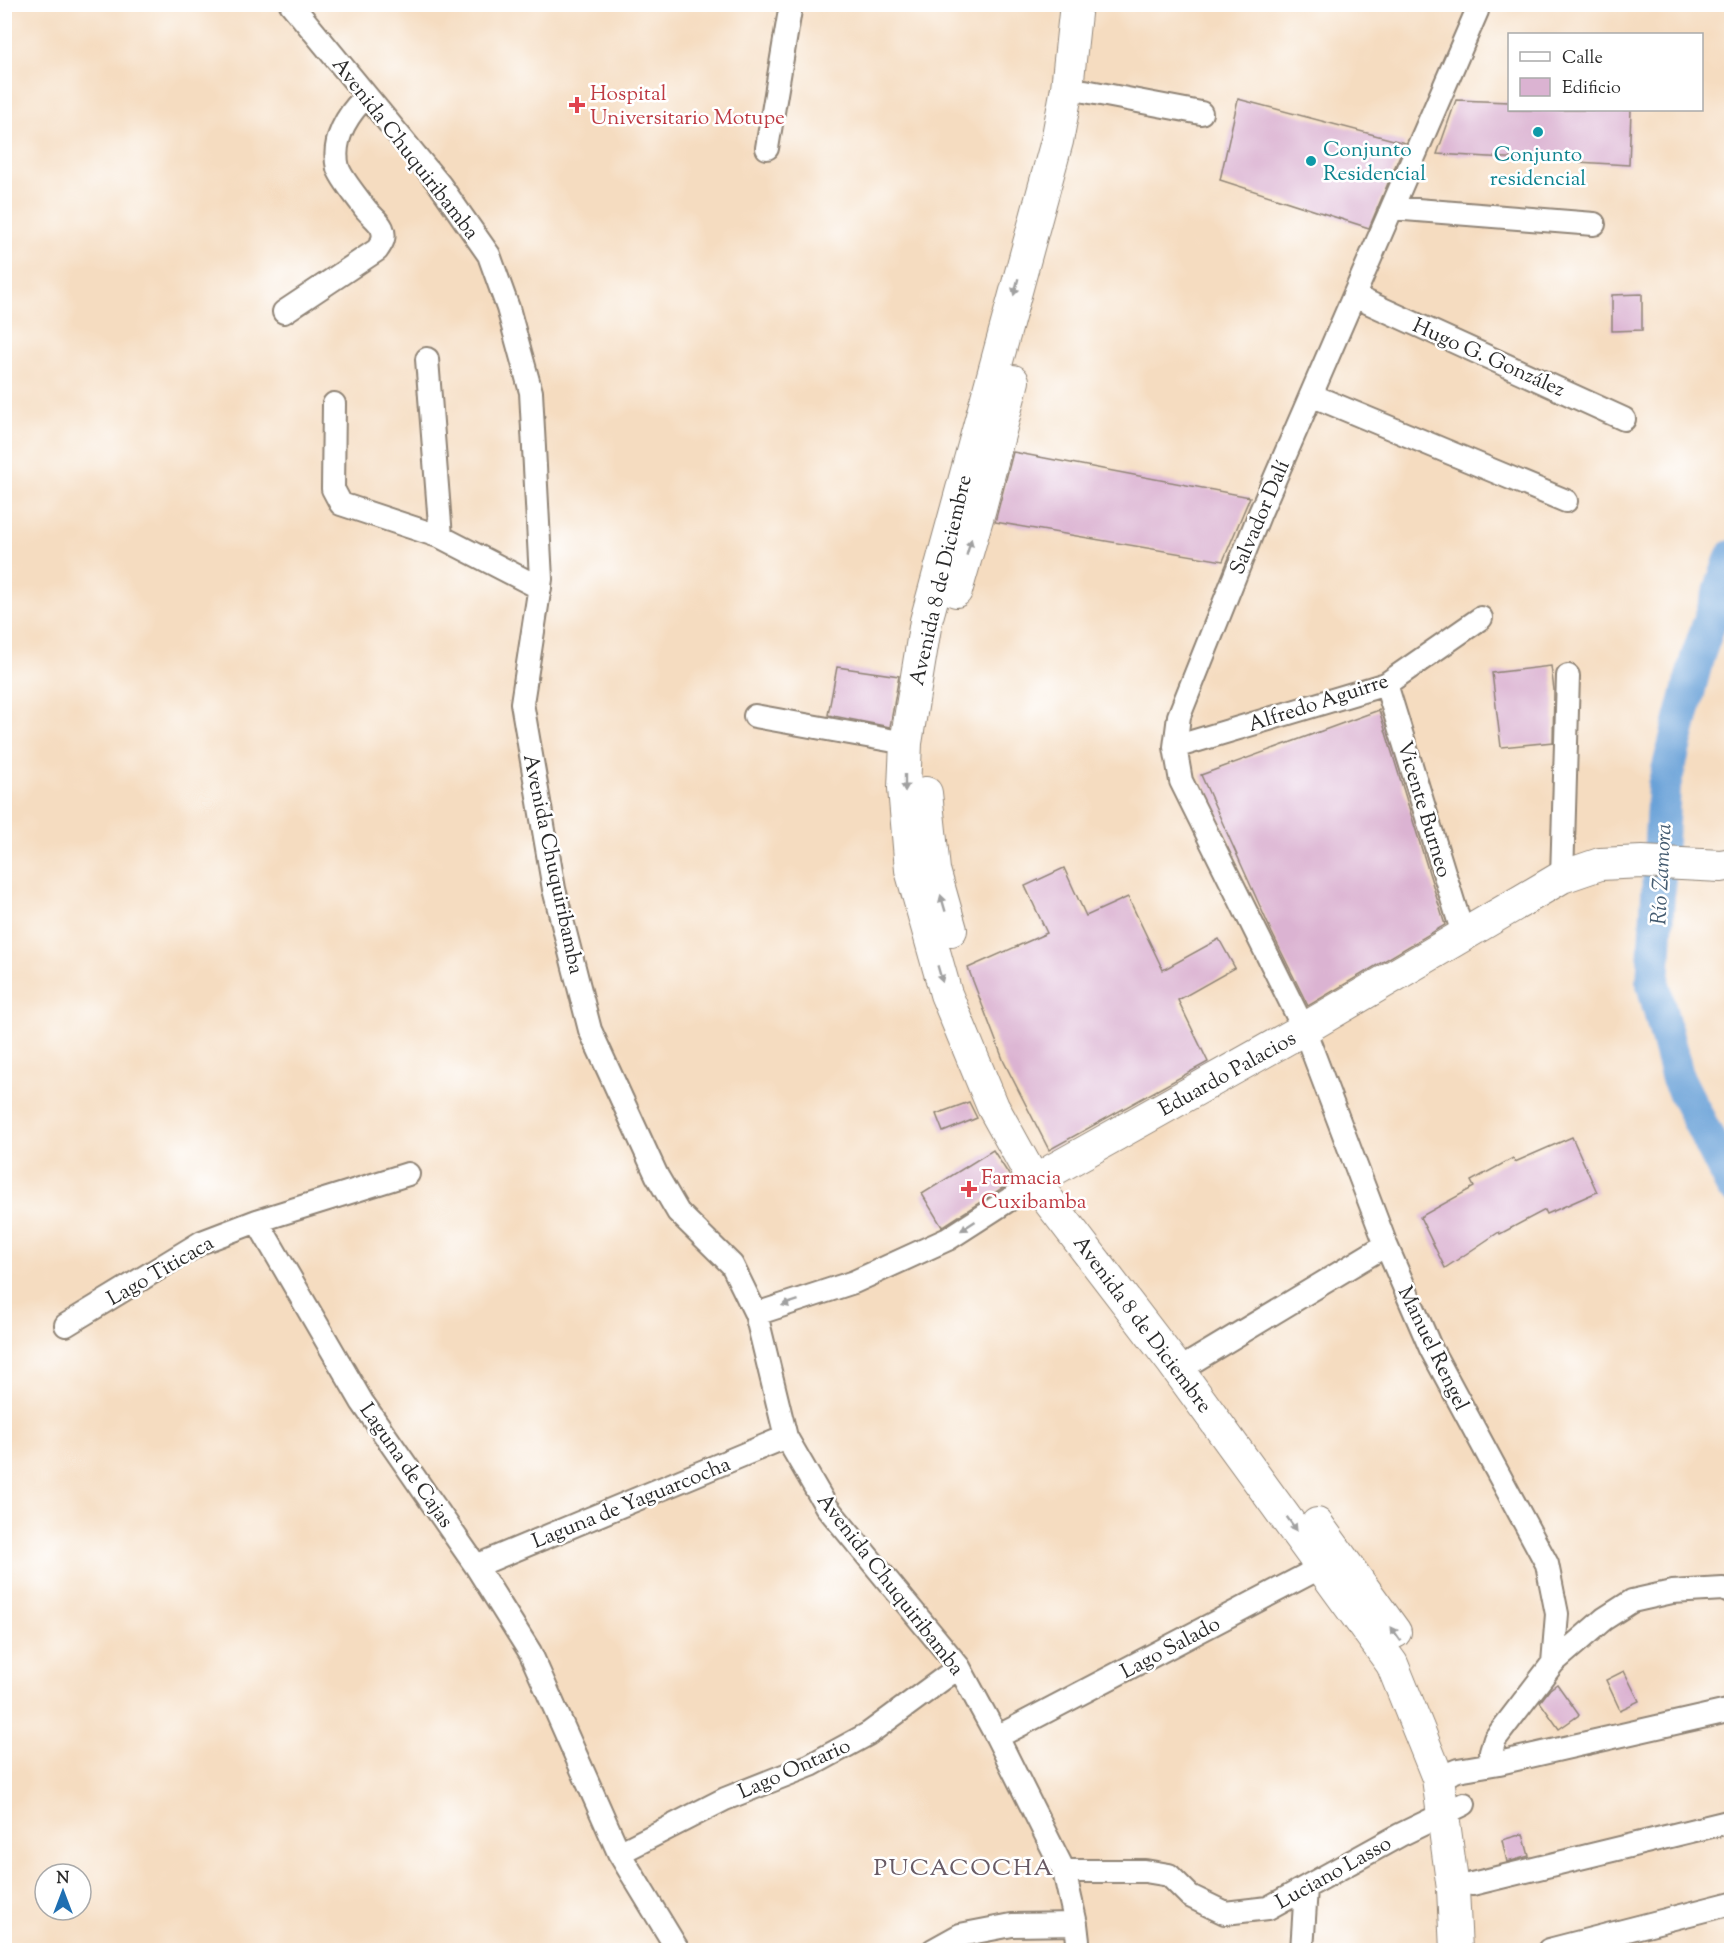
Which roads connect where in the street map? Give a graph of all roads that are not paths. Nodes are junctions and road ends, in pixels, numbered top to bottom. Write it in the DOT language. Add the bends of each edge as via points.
graph roads {
  1 [pos="791,4"];
  2 [pos="1076,4"];
  3 [pos="1096,4"];
  4 [pos="1478,4"];
  5 [pos="297,6"];
  6 [pos="1085,91"];
  7 [pos="366,96"];
  8 [pos="1201,113"];
  9 [pos="767,148"];
  10 [pos="1392,208"];
  11 [pos="1594,224"];
  12 [pos="1354,296"];
  13 [pos="284,312"];
  14 [pos="427,359"];
  15 [pos="1311,395"];
  16 [pos="334,404"];
  17 [pos="1624,419"];
  18 [pos="1566,501"];
  19 [pos="441,537"];
  20 [pos="540,588"];
  21 [pos="1481,618"];
  22 [pos="1568,676"];
  23 [pos="1386,684"];
  24 [pos="755,716"];
  25 [pos="906,743"];
  26 [pos="1175,747"];
  27 [pos="1722,867"];
  28 [pos="1562,877"];
  29 [pos="1463,934"];
  30 [pos="1304,1029"];
  31 [pos="408,1174"];
  32 [pos="1044,1176"];
  33 [pos="257,1221"];
  34 [pos="1386,1245"];
  35 [pos="756,1314"];
  36 [pos="66,1325"];
  37 [pos="1192,1362"];
  38 [pos="786,1437"];
  39 [pos="1333,1562"];
  40 [pos="476,1566"];
  41 [pos="1731,1593"];
  42 [pos="1553,1664"];
  43 [pos="959,1667"];
  44 [pos="1731,1710"];
  45 [pos="997,1737"];
  46 [pos="1499,1763"];
  47 [pos="1448,1774"];
  48 [pos="1454,1808"];
  49 [pos="1731,1821"];
  50 [pos="620,1853"];
  51 [pos="1064,1871"];
  52 [pos="1472,1884"];
  53 [pos="1306,1888"];
  54 [pos="1731,1903"];
  55 [pos="1076,1924"];
  56 [pos="678,1950"];
  57 [pos="933,1950"];
  58 [pos="1079,1950"];
  59 [pos="1302,1950"];
  60 [pos="1456,1950"];
  61 [pos="1475,1950"];
  62 [pos="1549,1950"];
  1 -- 9 [label="street"];
  2 -- 25 [label="main road, Avenida 8 de Diciembre, one-way" via="1057,141 926,621"];
  3 -- 6 [label="main road, Avenida 8 de Diciembre"];
  4 -- 10 [label="street, Salvador Dalí"];
  5 -- 7 [label="street, Avenida Chuquiribamba"];
  6 -- 8 [label="street"];
  32 -- 6 [label="main road, Avenida 8 de Diciembre, one-way" via="967,987 934,870 925,787 930,720 946,627 1069,171"];
  7 -- 13 [label="street" via="340,134 338,169 382,228 384,241 378,250"];
  7 -- 20 [label="street, Avenida Chuquiribamba" via="447,194 489,255 501,287 531,392"];
  10 -- 11 [label="street"];
  10 -- 12 [label="street, Salvador Dalí"];
  12 -- 15 [label="street, Salvador Dalí"];
  12 -- 17 [label="street, Hugo G. González"];
  14 -- 19 [label="street"];
  15 -- 18 [label="street"];
  15 -- 26 [label="street, Salvador Dalí" via="1179,716"];
  16 -- 19 [label="street" via="333,489 341,504"];
  19 -- 20 [label="street"];
  20 -- 35 [label="street, Avenida Chuquiribamba" via="522,703 554,889 590,1030 657,1176 678,1212 732,1265"];
  21 -- 23 [label="street, Alfredo Aguirre"];
  22 -- 28 [label="street"];
  23 -- 26 [label="street, Alfredo Aguirre"];
  23 -- 29 [label="street, Vicente Burneo"];
  24 -- 25 [label="street"];
  25 -- 32 [label="main road, Avenida 8 de Diciembre, one-way" via="904,788 911,870 943,982 993,1107"];
  26 -- 30 [label="street, Salvador Dalí" via="1181,781"];
  27 -- 28 [label="main road, Eduardo Palacios" via="1642,862 1600,864"];
  28 -- 29 [label="main road, Eduardo Palacios"];
  29 -- 30 [label="main road, Eduardo Palacios"];
  30 -- 32 [label="main road, Eduardo Palacios"];
  30 -- 34 [label="street, Manuel Rengel"];
  31 -- 33 [label="street"];
  32 -- 35 [label="street, Eduardo Palacios, one-way" via="948,1239 854,1282"];
  32 -- 37 [label="main road, Avenida 8 de Diciembre"];
  32 -- 39 [label="main road, Avenida 8 de Diciembre, one-way" via="1173,1363"];
  33 -- 36 [label="street, Lago Titicaca" via="202,1242"];
  33 -- 40 [label="street, Laguna de Cajas" via="363,1402"];
  34 -- 37 [label="street"];
  34 -- 42 [label="street, Manuel Rengel" via="1431,1349 1547,1564 1557,1614"];
  35 -- 38 [label="street, Avenida Chuquiribamba"];
  37 -- 39 [label="main road, Avenida 8 de Diciembre"];
  38 -- 40 [label="street, Laguna de Yaguarcocha"];
  38 -- 43 [label="street, Avenida Chuquiribamba" via="826,1506"];
  39 -- 45 [label="street, Lago Salado"];
  39 -- 47 [label="main road, Avenida 8 de Diciembre" via="1410,1653"];
  40 -- 50 [label="street, Laguna de Cajas" via="530,1652"];
  41 -- 42 [label="street" via="1723,1589 1671,1592 1632,1601 1604,1619"];
  42 -- 46 [label="street" via="1495,1739 1491,1752"];
  43 -- 45 [label="street, Avenida Chuquiribamba"];
  43 -- 50 [label="street, Lago Ontario" via="868,1734 811,1764 725,1798"];
  44 -- 46 [label="street"];
  45 -- 51 [label="street, Avenida Chuquiribamba"];
  46 -- 47 [label="street"];
  47 -- 48 [label="main road, Avenida 8 de Diciembre"];
  48 -- 52 [label="main road, Avenida 8 de Diciembre"];
  48 -- 53 [label="street, Luciano Lasso"];
  48 -- 60 [label="main road, Avenida 8 de Diciembre"];
  49 -- 52 [label="street"];
  50 -- 56 [label="street, Laguna de Cajas"];
  51 -- 53 [label="street, Luciano Lasso" via="1144,1871 1169,1875 1190,1896 1225,1913 1268,1908"];
  51 -- 55 [label="street, Avenida Chuquiribamba"];
  52 -- 61 [label="main road, Avenida 8 de Diciembre"];
  53 -- 59 [label="street"];
  54 -- 62 [label="street"];
  55 -- 57 [label="street" via="1012,1925 960,1935"];
  55 -- 58 [label="street, Avenida Chuquiribamba"];
}
